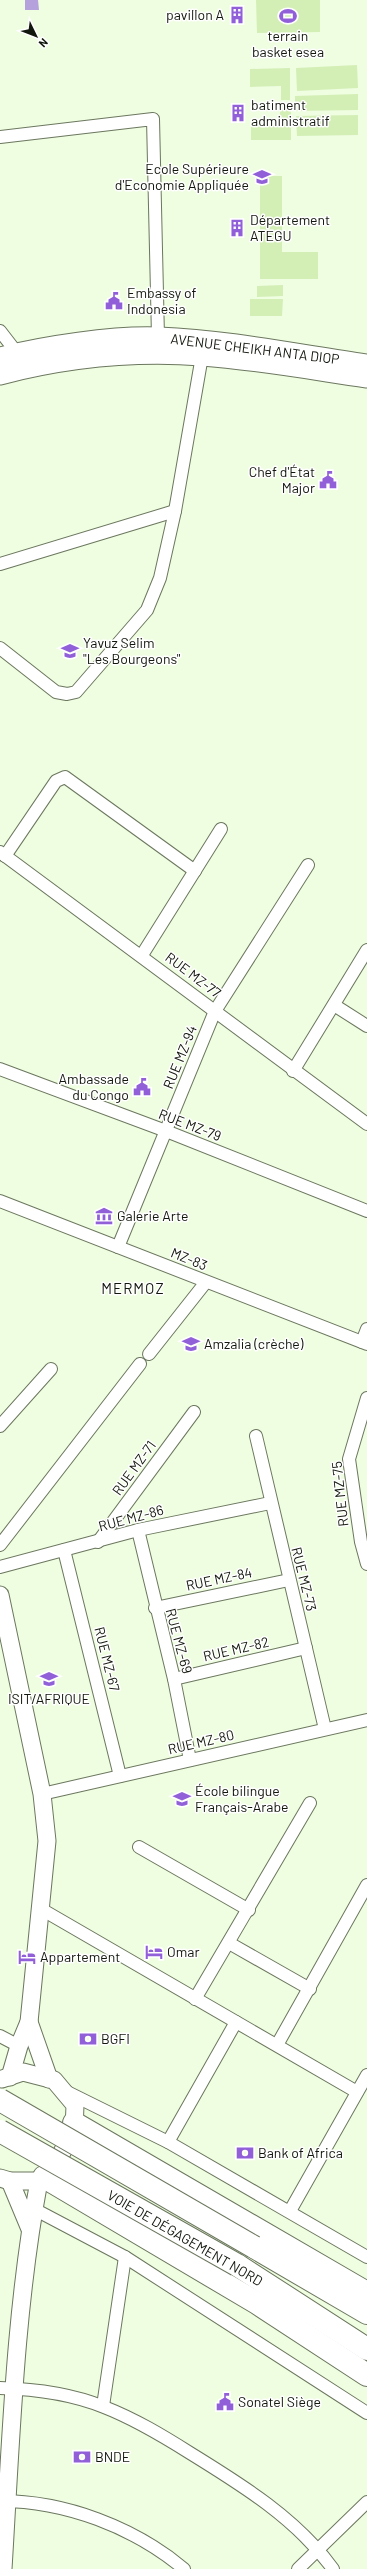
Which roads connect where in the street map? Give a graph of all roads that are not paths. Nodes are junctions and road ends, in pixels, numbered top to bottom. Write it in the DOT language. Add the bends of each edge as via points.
graph roads {
  1 [pos="0,137"];
  2 [pos="0,331"];
  3 [pos="158,337"];
  4 [pos="9,355"];
  5 [pos="202,356"];
  6 [pos="367,364"];
  7 [pos="0,375"];
  8 [pos="367,378"];
  9 [pos="175,511"];
  10 [pos="0,564"];
  11 [pos="0,648"];
  12 [pos="221,829"];
  13 [pos="2,854"];
  14 [pos="308,865"];
  15 [pos="195,871"];
  16 [pos="367,950"];
  17 [pos="142,956"];
  18 [pos="334,1005"];
  19 [pos="215,1011"];
  20 [pos="367,1026"];
  21 [pos="0,1069"];
  22 [pos="293,1071"];
  23 [pos="367,1124"];
  24 [pos="166,1131"];
  25 [pos="0,1201"];
  26 [pos="367,1211"];
  27 [pos="118,1247"];
  28 [pos="206,1282"];
  29 [pos="367,1329"];
  30 [pos="365,1343"];
  31 [pos="149,1354"];
  32 [pos="140,1364"];
  33 [pos="51,1369"];
  34 [pos="367,1398"];
  35 [pos="194,1412"];
  36 [pos="0,1426"];
  37 [pos="256,1436"];
  38 [pos="270,1503"];
  39 [pos="138,1530"];
  40 [pos="364,1541"];
  41 [pos="98,1542"];
  42 [pos="0,1545"];
  43 [pos="64,1550"];
  44 [pos="367,1564"];
  45 [pos="0,1568"];
  46 [pos="289,1580"];
  47 [pos="0,1595"];
  48 [pos="155,1608"];
  49 [pos="4,1635"];
  50 [pos="306,1648"];
  51 [pos="174,1679"];
  52 [pos="367,1720"];
  53 [pos="325,1730"];
  54 [pos="190,1760"];
  55 [pos="120,1776"];
  56 [pos="42,1794"];
  57 [pos="310,1803"];
  58 [pos="139,1847"];
  59 [pos="367,1885"];
  60 [pos="41,1909"];
  61 [pos="249,1910"];
  62 [pos="229,1943"];
  63 [pos="310,1989"];
  64 [pos="195,1999"];
  65 [pos="29,2022"];
  66 [pos="236,2022"];
  67 [pos="0,2036"];
  68 [pos="277,2045"];
  69 [pos="18,2046"];
  70 [pos="367,2075"];
  71 [pos="5,2078"];
  72 [pos="49,2079"];
  73 [pos="62,2090"];
  74 [pos="357,2092"];
  75 [pos="0,2100"];
  76 [pos="74,2123"];
  77 [pos="0,2131"];
  78 [pos="168,2142"];
  79 [pos="5,2179"];
  80 [pos="42,2179"];
  81 [pos="34,2209"];
  82 [pos="290,2211"];
  83 [pos="30,2229"];
  84 [pos="125,2257"];
  85 [pos="367,2257"];
  86 [pos="367,2293"];
  87 [pos="367,2313"];
  88 [pos="308,2336"];
  89 [pos="367,2349"];
  90 [pos="367,2360"];
  91 [pos="367,2375"];
  92 [pos="7,2389"];
  93 [pos="103,2406"];
  94 [pos="367,2413"];
  95 [pos="4,2501"];
  96 [pos="367,2502"];
  97 [pos="318,2548"];
  98 [pos="3,2569"];
  99 [pos="184,2569"];
  100 [pos="298,2569"];
  101 [pos="333,2569"];
  1 -- 3 [label="street" via="153,119"];
  2 -- 4 [label="street"];
  3 -- 4 [label="main road, AVENUE CHEIKH ANTA DIOP" via="93,342"];
  3 -- 6 [label="main road, AVENUE CHEIKH ANTA DIOP" via="209,341"];
  5 -- 7 [label="main road, AVENUE CHEIKH ANTA DIOP" via="88,358"];
  5 -- 8 [label="main road, AVENUE CHEIKH ANTA DIOP"];
  5 -- 9 [label="street"];
  9 -- 10 [label="street"];
  9 -- 11 [label="street" via="160,578 147,610 76,692 56,692"];
  12 -- 15 [label="street"];
  13 -- 15 [label="street" via="56,781 65,778"];
  13 -- 17 [label="street, RUE MZ-77"];
  14 -- 19 [label="street, RUE MZ-94"];
  15 -- 17 [label="street"];
  16 -- 18 [label="street"];
  17 -- 19 [label="street, RUE MZ-77"];
  18 -- 20 [label="street"];
  18 -- 22 [label="street"];
  19 -- 22 [label="street, RUE MZ-77"];
  19 -- 24 [label="street, RUE MZ-94"];
  21 -- 24 [label="street, RUE MZ-79"];
  22 -- 23 [label="street, RUE MZ-77"];
  24 -- 26 [label="street, RUE MZ-79"];
  24 -- 27 [label="street, RUE MZ-94"];
  25 -- 27 [label="street, MZ-83"];
  27 -- 28 [label="street, MZ-83"];
  28 -- 30 [label="street, MZ-83"];
  28 -- 31 [label="street"];
  29 -- 30 [label="street"];
  32 -- 42 [label="street"];
  33 -- 36 [label="street"];
  34 -- 40 [label="street, RUE MZ-75" via="349,1459"];
  35 -- 41 [label="street, RUE MZ-71"];
  37 -- 38 [label="street, RUE MZ-73"];
  38 -- 39 [label="street, RUE MZ-86"];
  38 -- 46 [label="street, RUE MZ-73"];
  39 -- 41 [label="street, RUE MZ-86"];
  39 -- 48 [label="street, RUE MZ-69"];
  40 -- 44 [label="street, RUE MZ-75"];
  41 -- 43 [label="street, RUE MZ-86"];
  43 -- 45 [label="street, RUE MZ-86"];
  43 -- 55 [label="street, RUE MZ-67"];
  46 -- 48 [label="street, RUE MZ-84"];
  46 -- 50 [label="street, RUE MZ-73"];
  47 -- 49 [label="street"];
  48 -- 51 [label="street, RUE MZ-69"];
  49 -- 56 [label="street"];
  50 -- 51 [label="street, RUE MZ-82"];
  50 -- 53 [label="street, RUE MZ-73"];
  51 -- 54 [label="street, RUE MZ-69"];
  52 -- 53 [label="street, RUE MZ-80"];
  53 -- 54 [label="street, RUE MZ-80"];
  54 -- 55 [label="street, RUE MZ-80"];
  55 -- 56 [label="street, RUE MZ-80"];
  56 -- 60 [label="street" via="47,1841"];
  57 -- 61 [label="street"];
  58 -- 61 [label="street"];
  59 -- 63 [label="street"];
  60 -- 64 [label="street"];
  60 -- 65 [label="street"];
  61 -- 62 [label="street"];
  62 -- 63 [label="street"];
  62 -- 64 [label="street"];
  63 -- 68 [label="street"];
  64 -- 66 [label="street"];
  65 -- 69 [label="street"];
  65 -- 72 [label="street"];
  66 -- 68 [label="street"];
  66 -- 78 [label="street"];
  67 -- 69 [label="street"];
  68 -- 74 [label="street"];
  69 -- 71 [label="street"];
  70 -- 74 [label="street"];
  71 -- 72 [label="street" via="23,2072"];
  72 -- 73 [label="street" via="54,2080"];
  73 -- 76 [label="street" via="74,2105"];
  73 -- 78 [label="street"];
  74 -- 82 [label="street"];
  75 -- 87 [label="highway, VOIE DE DÉGAGEMENT NORD, bridge"];
  76 -- 80 [label="street" via="74,2131 56,2163"];
  76 -- 86 [label="highway"];
  77 -- 89 [label="highway, VOIE DE DÉGAGEMENT NORD, bridge" via="237,2265"];
  78 -- 82 [label="street"];
  79 -- 80 [label="street"];
  79 -- 83 [label="street"];
  80 -- 81 [label="street"];
  80 -- 88 [label="highway" via="257,2303"];
  81 -- 83 [label="street"];
  81 -- 84 [label="street"];
  82 -- 85 [label="street"];
  83 -- 92 [label="street"];
  84 -- 93 [label="street"];
  84 -- 94 [label="street"];
  88 -- 90 [label="highway"];
  88 -- 91 [label="highway"];
  92 -- 93 [label="street" via="46,2392"];
  92 -- 95 [label="street"];
  93 -- 97 [label="street" via="157,2433 221,2472 261,2499"];
  95 -- 98 [label="street"];
  95 -- 99 [label="street" via="45,2505 96,2519 150,2545"];
  96 -- 97 [label="street"];
  97 -- 100 [label="street"];
  97 -- 101 [label="street"];
}
